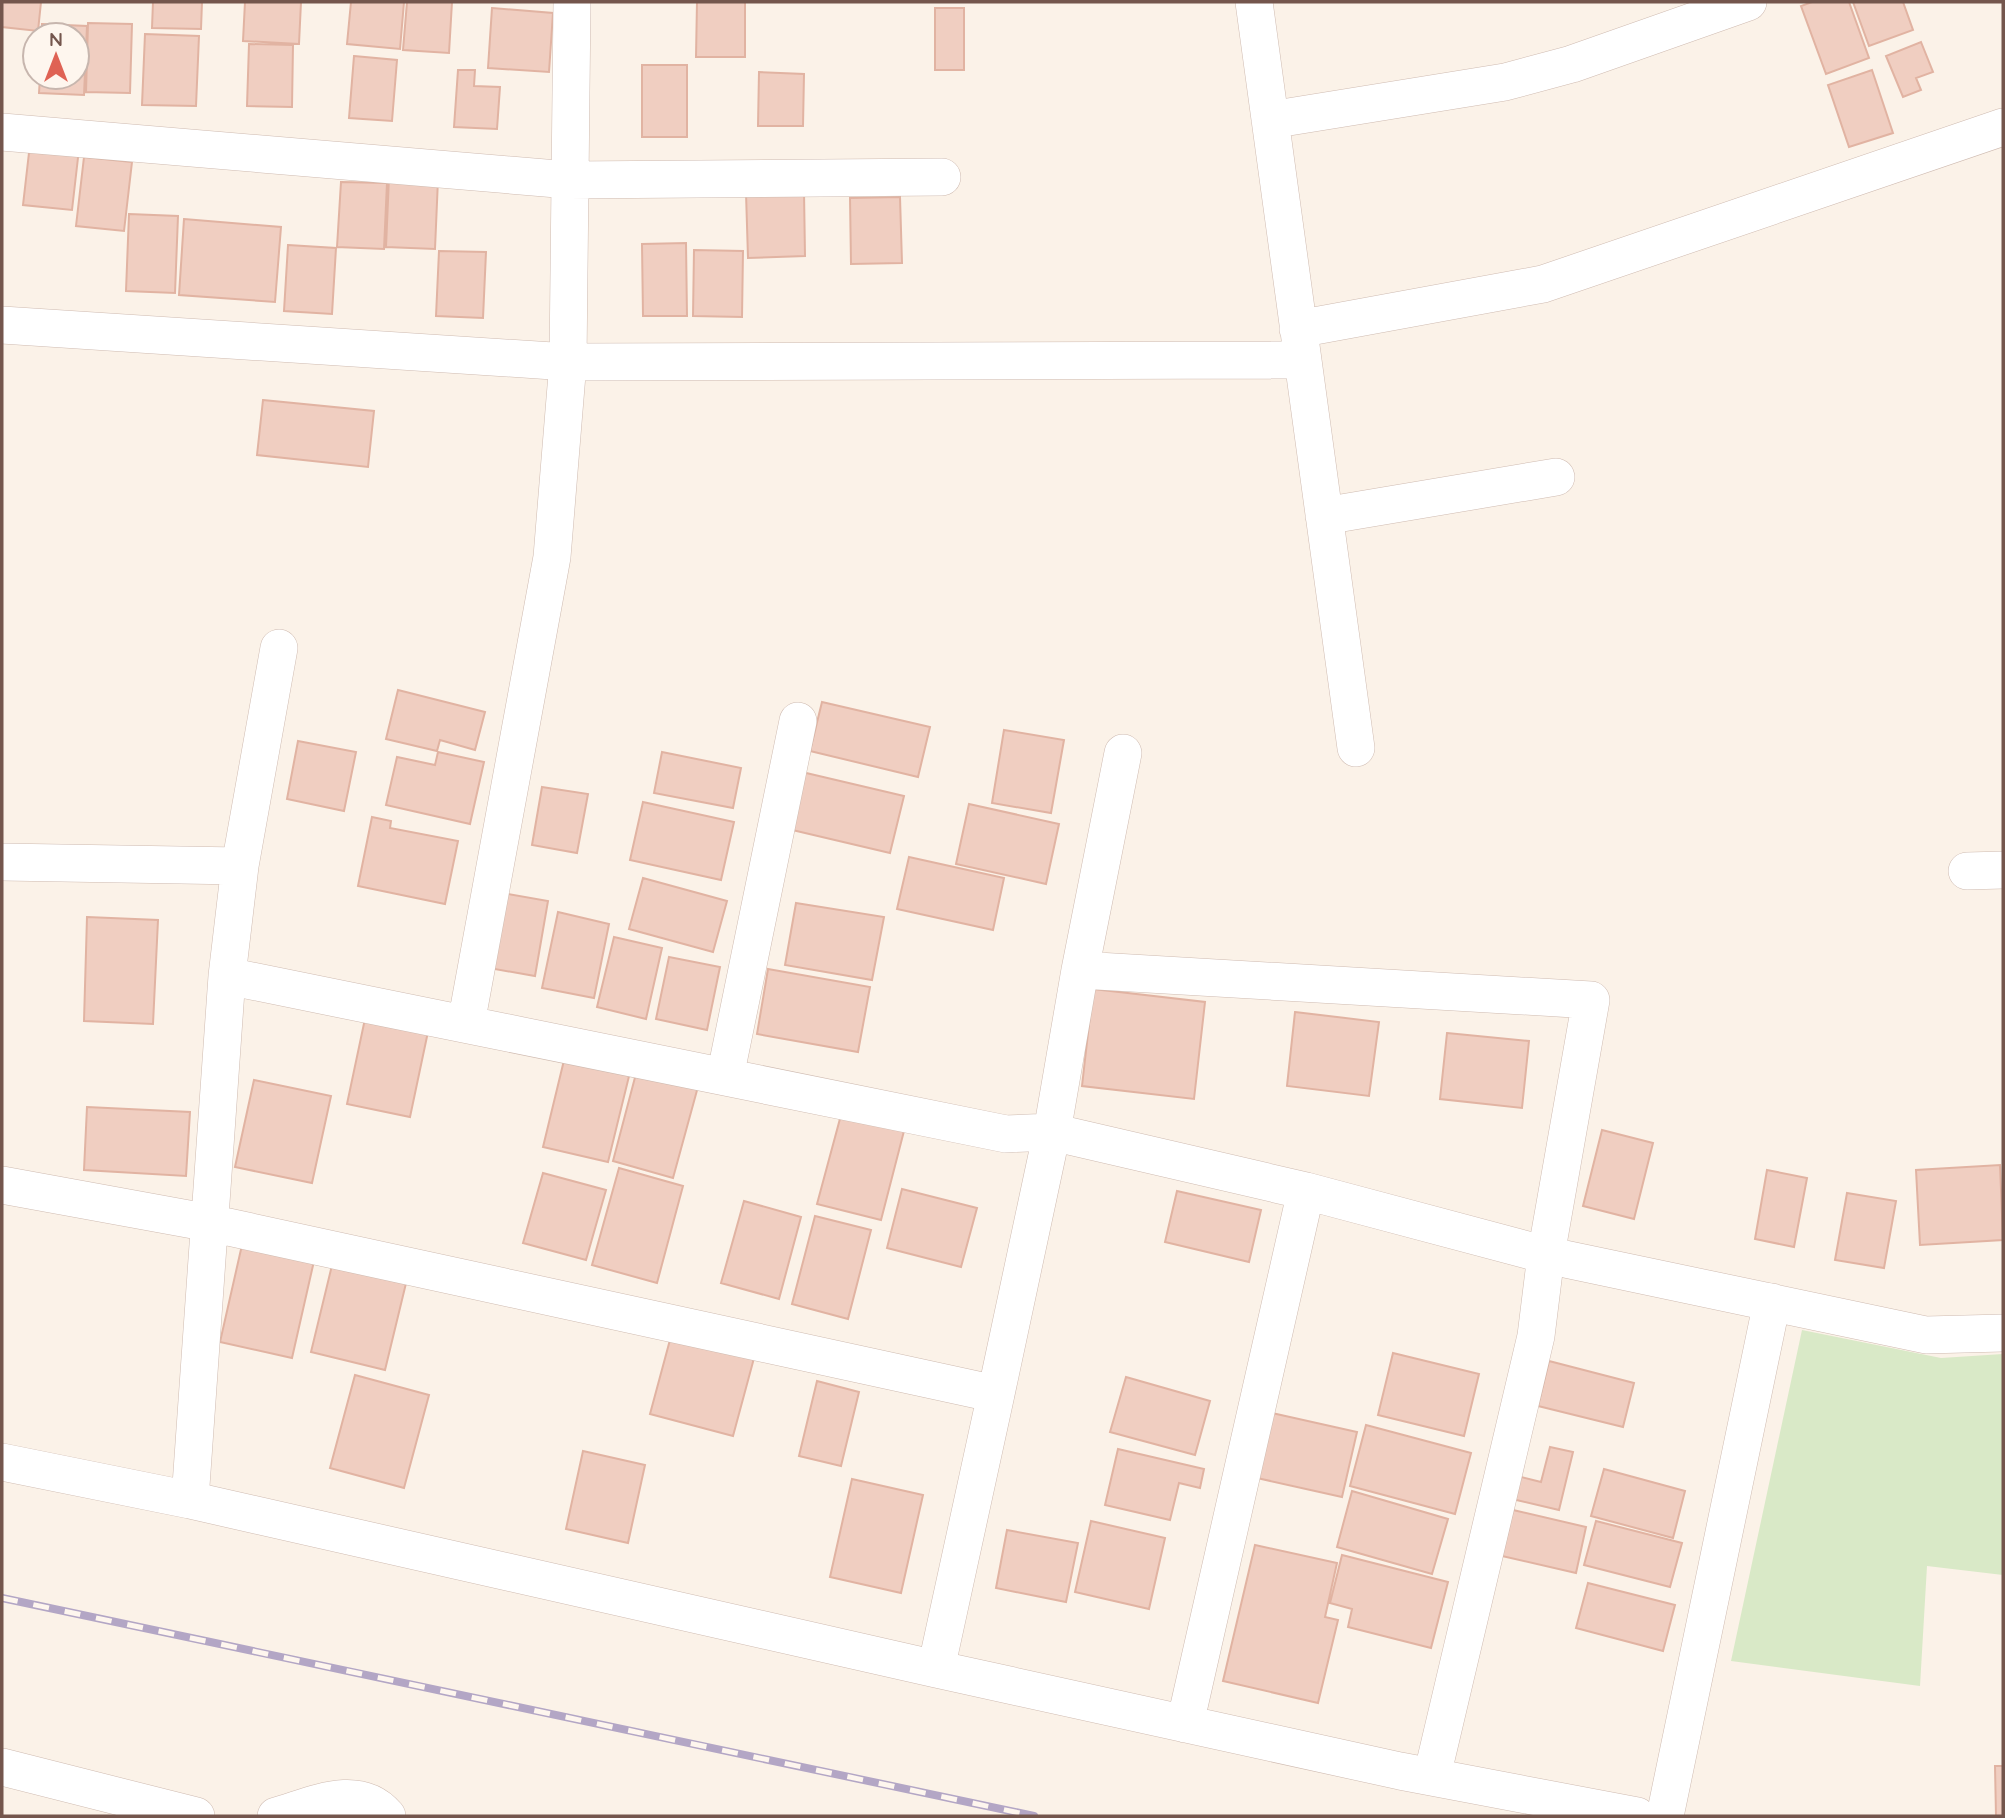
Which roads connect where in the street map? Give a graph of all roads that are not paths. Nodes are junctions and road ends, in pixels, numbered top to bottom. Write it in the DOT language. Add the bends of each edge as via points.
graph roads {
  1 [pos="572,2"];
  2 [pos="1254,2"];
  3 [pos="1748,2"];
  4 [pos="1678,13"];
  5 [pos="1270,120"];
  6 [pos="2003,127"];
  7 [pos="2,132"];
  8 [pos="942,177"];
  9 [pos="569,180"];
  10 [pos="2,325"];
  11 [pos="1301,345"];
  12 [pos="568,362"];
  13 [pos="1556,477"];
  14 [pos="1324,516"];
  15 [pos="279,648"];
  16 [pos="798,721"];
  17 [pos="1356,748"];
  18 [pos="1123,753"];
  19 [pos="2,862"];
  20 [pos="240,866"];
  21 [pos="2003,870"];
  22 [pos="1967,871"];
  23 [pos="1080,970"];
  24 [pos="227,976"];
  25 [pos="466,1024"];
  26 [pos="725,1077"];
  27 [pos="1052,1132"];
  28 [pos="2,1185"];
  29 [pos="1306,1191"];
  30 [pos="210,1223"];
  31 [pos="1546,1255"];
  32 [pos="1772,1303"];
  33 [pos="2003,1334"];
  34 [pos="996,1394"];
  35 [pos="2,1462"];
  36 [pos="190,1500"];
  37 [pos="936,1670"];
  38 [pos="1185,1724"];
  39 [pos="2,1767"];
  40 [pos="1432,1776"];
  41 [pos="196,1816"];
  42 [pos="276,1816"];
  43 [pos="387,1816"];
  44 [pos="1637,1816"];
  45 [pos="1665,1816"];
  1 -- 9 [label="street"];
  2 -- 5 [label="street"];
  3 -- 4 [label="street"];
  4 -- 5 [label="street" via="1572,64 1505,82"];
  5 -- 11 [label="street"];
  6 -- 11 [label="street" via="1543,284"];
  7 -- 9 [label="street"];
  8 -- 9 [label="street"];
  9 -- 12 [label="street"];
  10 -- 12 [label="street"];
  11 -- 12 [label="street"];
  11 -- 14 [label="street"];
  12 -- 25 [label="street" via="552,557"];
  13 -- 14 [label="street"];
  14 -- 17 [label="street"];
  15 -- 20 [label="street"];
  16 -- 26 [label="street"];
  18 -- 23 [label="street"];
  19 -- 20 [label="street"];
  20 -- 24 [label="street"];
  21 -- 22 [label="street"];
  23 -- 27 [label="street"];
  23 -- 31 [label="street" via="1591,1000"];
  24 -- 25 [label="street"];
  24 -- 30 [label="street"];
  25 -- 26 [label="street"];
  26 -- 27 [label="street" via="1006,1134"];
  27 -- 29 [label="street"];
  27 -- 34 [label="street"];
  28 -- 30 [label="street"];
  29 -- 31 [label="street"];
  29 -- 38 [label="street"];
  30 -- 34 [label="street"];
  30 -- 36 [label="street"];
  31 -- 32 [label="street"];
  31 -- 40 [label="street" via="1536,1336"];
  32 -- 33 [label="street" via="1926,1335"];
  32 -- 45 [label="street"];
  34 -- 37 [label="street"];
  35 -- 36 [label="street"];
  36 -- 37 [label="street"];
  37 -- 38 [label="street"];
  38 -- 40 [label="street"];
  39 -- 41 [label="street"];
  40 -- 44 [label="street"];
  42 -- 43 [label="street" via="344,1797 366,1801"];
}
